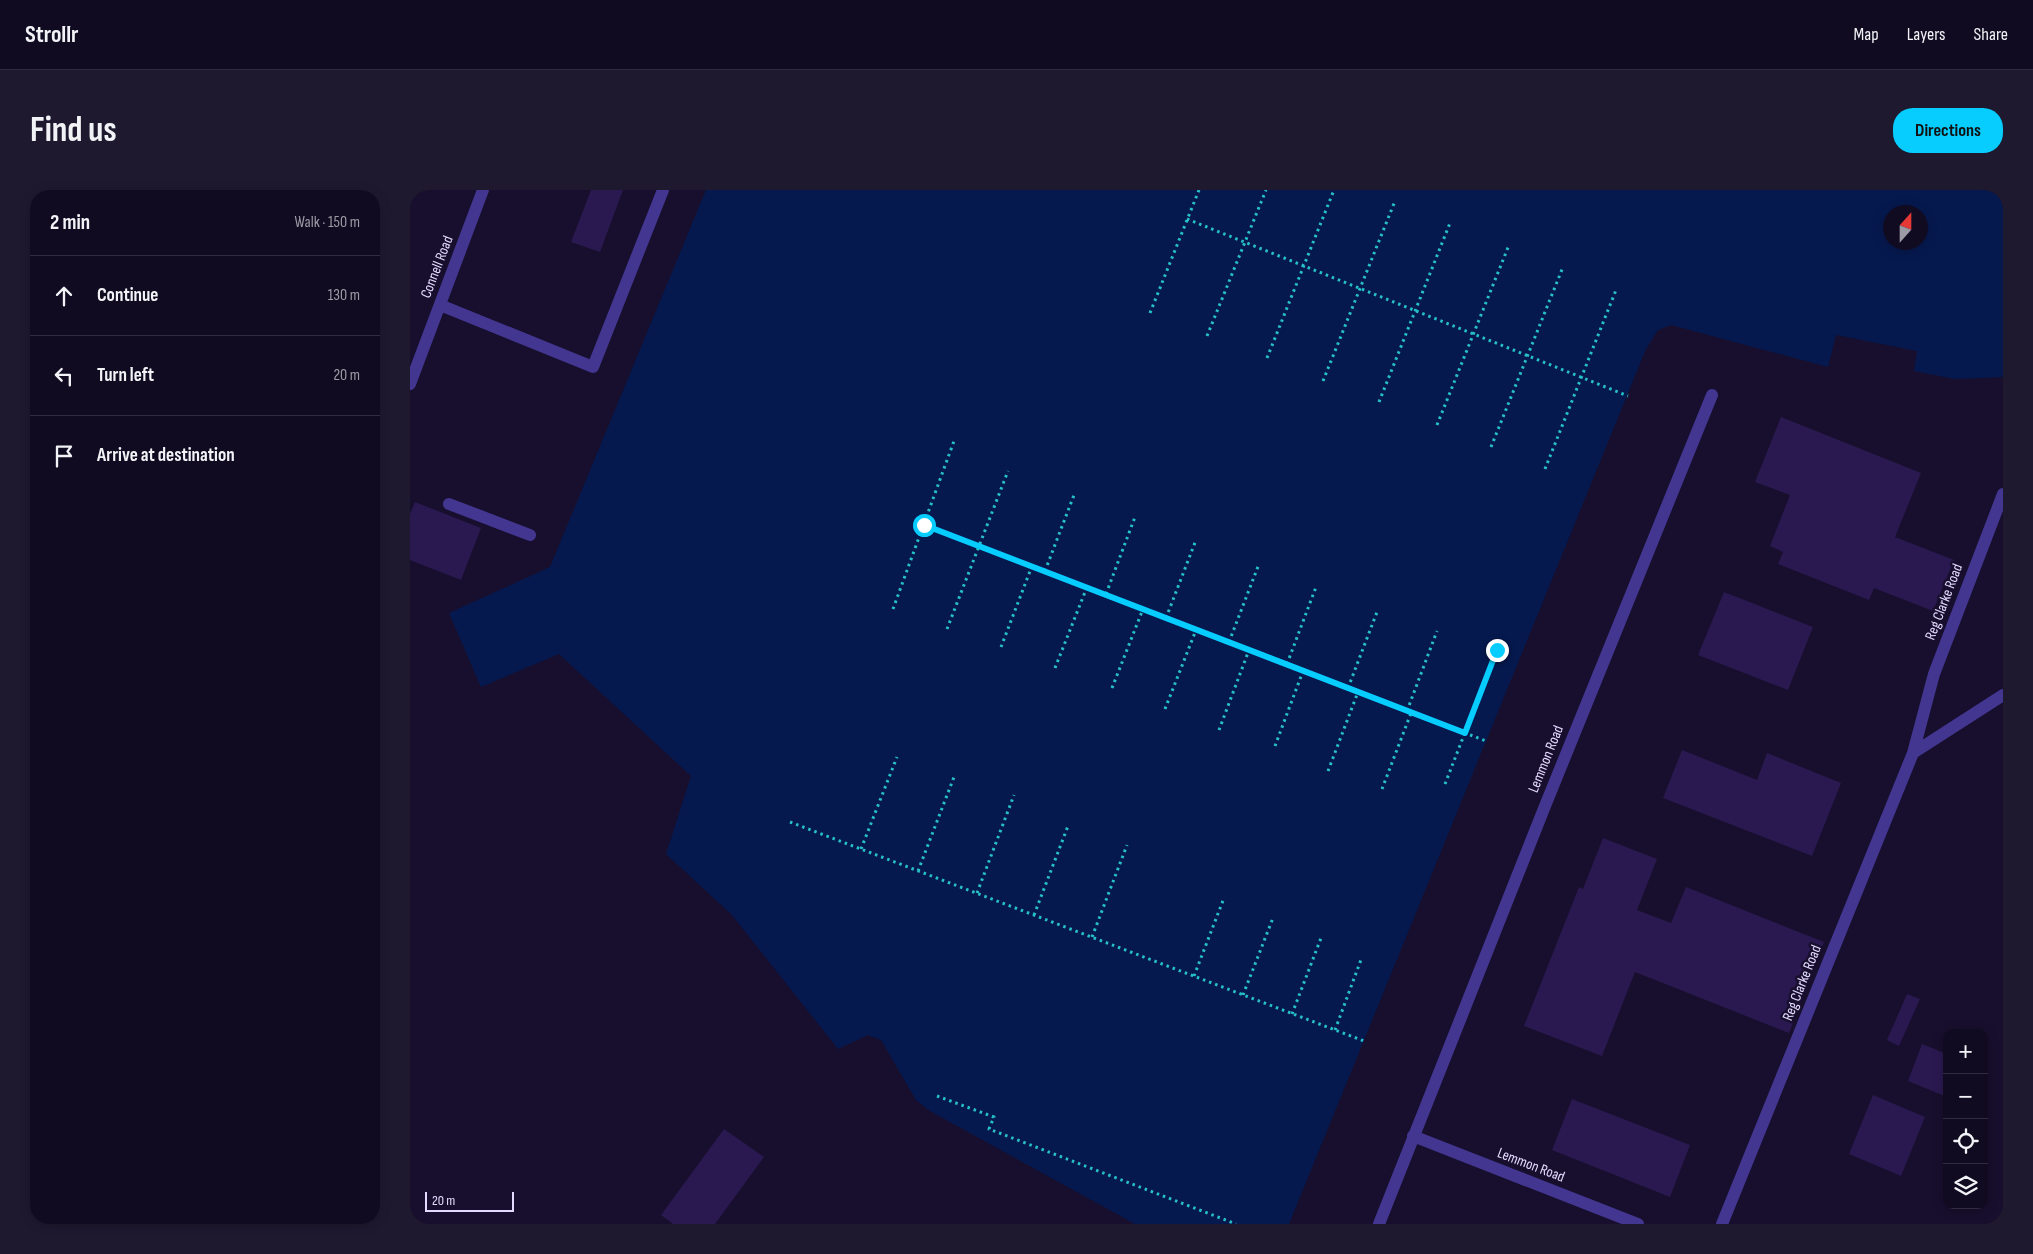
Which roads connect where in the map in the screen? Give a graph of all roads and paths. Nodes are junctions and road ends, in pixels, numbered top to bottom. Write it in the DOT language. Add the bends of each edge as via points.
graph roads {
  1 [pos="483,190"];
  2 [pos="663,190"];
  3 [pos="1199,190"];
  4 [pos="1266,190"];
  5 [pos="1334,190"];
  6 [pos="1395,201"];
  7 [pos="1187,219"];
  8 [pos="1450,223"];
  9 [pos="1245,242"];
  10 [pos="1509,245"];
  11 [pos="1304,265"];
  12 [pos="1563,267"];
  13 [pos="1360,288"];
  14 [pos="1616,290"];
  15 [pos="440,305"];
  16 [pos="1416,310"];
  17 [pos="1150,313"];
  18 [pos="1473,334"];
  19 [pos="1207,336"];
  20 [pos="1528,356"];
  21 [pos="1266,358"];
  22 [pos="1582,377"];
  23 [pos="1323,381"];
  24 [pos="410,384"];
  25 [pos="1712,395"];
  26 [pos="1628,396"];
  27 [pos="1379,402"];
  28 [pos="1436,425"];
  29 [pos="954,441"];
  30 [pos="1491,447"];
  31 [pos="1545,468"];
  32 [pos="1008,471"];
  33 [pos="1074,494"];
  34 [pos="2003,494"];
  35 [pos="449,504"];
  36 [pos="1135,517"];
  37 [pos="924,525"];
  38 [pos="530,535"];
  39 [pos="1196,540"];
  40 [pos="979,546"];
  41 [pos="1259,564"];
  42 [pos="1032,566"];
  43 [pos="1045,571"];
  44 [pos="1087,587"];
  45 [pos="1316,587"];
  46 [pos="1106,594"];
  47 [pos="894,609"];
  48 [pos="1143,609"];
  49 [pos="1377,612"];
  50 [pos="1166,618"];
  51 [pos="947,630"];
  52 [pos="1196,630"];
  53 [pos="1437,631"];
  54 [pos="1229,642"];
  55 [pos="1001,647"];
  56 [pos="1249,650"];
  57 [pos="1497,650"];
  58 [pos="1287,664"];
  59 [pos="1055,668"];
  60 [pos="1303,671"];
  61 [pos="1112,688"];
  62 [pos="1348,688"];
  63 [pos="1358,692"];
  64 [pos="2003,695"];
  65 [pos="1165,709"];
  66 [pos="1407,711"];
  67 [pos="1411,713"];
  68 [pos="1219,730"];
  69 [pos="1465,733"];
  70 [pos="1486,742"];
  71 [pos="1275,746"];
  72 [pos="1912,753"];
  73 [pos="897,757"];
  74 [pos="1328,771"];
  75 [pos="954,777"];
  76 [pos="1445,784"];
  77 [pos="1382,789"];
  78 [pos="1014,795"];
  79 [pos="790,822"];
  80 [pos="1068,826"];
  81 [pos="1128,845"];
  82 [pos="861,849"];
  83 [pos="918,871"];
  84 [pos="977,893"];
  85 [pos="1224,898"];
  86 [pos="1034,915"];
  87 [pos="1273,918"];
  88 [pos="1092,938"];
  89 [pos="1321,938"];
  90 [pos="1362,957"];
  91 [pos="1194,976"];
  92 [pos="1243,995"];
  93 [pos="1292,1014"];
  94 [pos="1335,1030"];
  95 [pos="1364,1041"];
  96 [pos="937,1096"];
  97 [pos="1413,1136"];
  98 [pos="1236,1224"];
  99 [pos="1379,1224"];
  100 [pos="1638,1224"];
  101 [pos="1722,1224"];
  1 -- 15 [label="street, Connell Road"];
  2 -- 15 [label="street" via="593,367"];
  3 -- 7 [label="path"];
  4 -- 9 [label="path"];
  5 -- 11 [label="path"];
  6 -- 13 [label="path"];
  7 -- 9 [label="path"];
  7 -- 17 [label="path"];
  8 -- 16 [label="path"];
  9 -- 11 [label="path"];
  9 -- 19 [label="path"];
  10 -- 18 [label="path"];
  11 -- 13 [label="path"];
  11 -- 21 [label="path"];
  12 -- 20 [label="path"];
  13 -- 16 [label="path"];
  13 -- 23 [label="path"];
  14 -- 22 [label="path"];
  15 -- 24 [label="street, Connell Road"];
  16 -- 18 [label="path"];
  16 -- 27 [label="path"];
  18 -- 20 [label="path"];
  18 -- 28 [label="path"];
  20 -- 22 [label="path"];
  20 -- 30 [label="path"];
  22 -- 26 [label="path"];
  22 -- 31 [label="path"];
  25 -- 97 [label="street, Lemmon Road"];
  29 -- 47 [label="path"];
  32 -- 40 [label="path"];
  33 -- 43 [label="path"];
  34 -- 72 [label="street, Reg Clarke Road" via="1934,674"];
  35 -- 38 [label="street"];
  36 -- 46 [label="path"];
  37 -- 40 [label="path"];
  39 -- 50 [label="path"];
  40 -- 42 [label="path"];
  40 -- 51 [label="path"];
  41 -- 54 [label="path"];
  42 -- 43 [label="path"];
  42 -- 55 [label="path"];
  43 -- 44 [label="path"];
  44 -- 46 [label="path"];
  44 -- 59 [label="path"];
  45 -- 58 [label="path"];
  46 -- 48 [label="path"];
  48 -- 50 [label="path"];
  48 -- 61 [label="path"];
  49 -- 62 [label="path"];
  50 -- 52 [label="path"];
  52 -- 54 [label="path"];
  52 -- 65 [label="path"];
  53 -- 66 [label="path"];
  54 -- 56 [label="path"];
  56 -- 58 [label="path"];
  56 -- 68 [label="path"];
  57 -- 69 [label="path"];
  58 -- 60 [label="path"];
  60 -- 62 [label="path"];
  60 -- 71 [label="path"];
  62 -- 63 [label="path"];
  63 -- 66 [label="path"];
  63 -- 74 [label="path"];
  64 -- 72 [label="street"];
  66 -- 67 [label="path"];
  67 -- 69 [label="path"];
  67 -- 77 [label="path"];
  69 -- 70 [label="path"];
  69 -- 76 [label="path"];
  72 -- 101 [label="street, Reg Clarke Road"];
  73 -- 82 [label="path"];
  75 -- 83 [label="path"];
  78 -- 84 [label="path"];
  79 -- 82 [label="path"];
  80 -- 86 [label="path"];
  81 -- 88 [label="path"];
  82 -- 83 [label="path"];
  83 -- 84 [label="path"];
  84 -- 86 [label="path"];
  85 -- 91 [label="path"];
  86 -- 88 [label="path"];
  87 -- 92 [label="path"];
  88 -- 91 [label="path"];
  89 -- 93 [label="path"];
  90 -- 94 [label="path"];
  91 -- 92 [label="path"];
  92 -- 93 [label="path"];
  93 -- 94 [label="path"];
  94 -- 95 [label="path"];
  96 -- 98 [label="path" via="994,1118 989,1129"];
  97 -- 99 [label="street, Lemmon Road"];
  97 -- 100 [label="street, Lemmon Road"];
}
